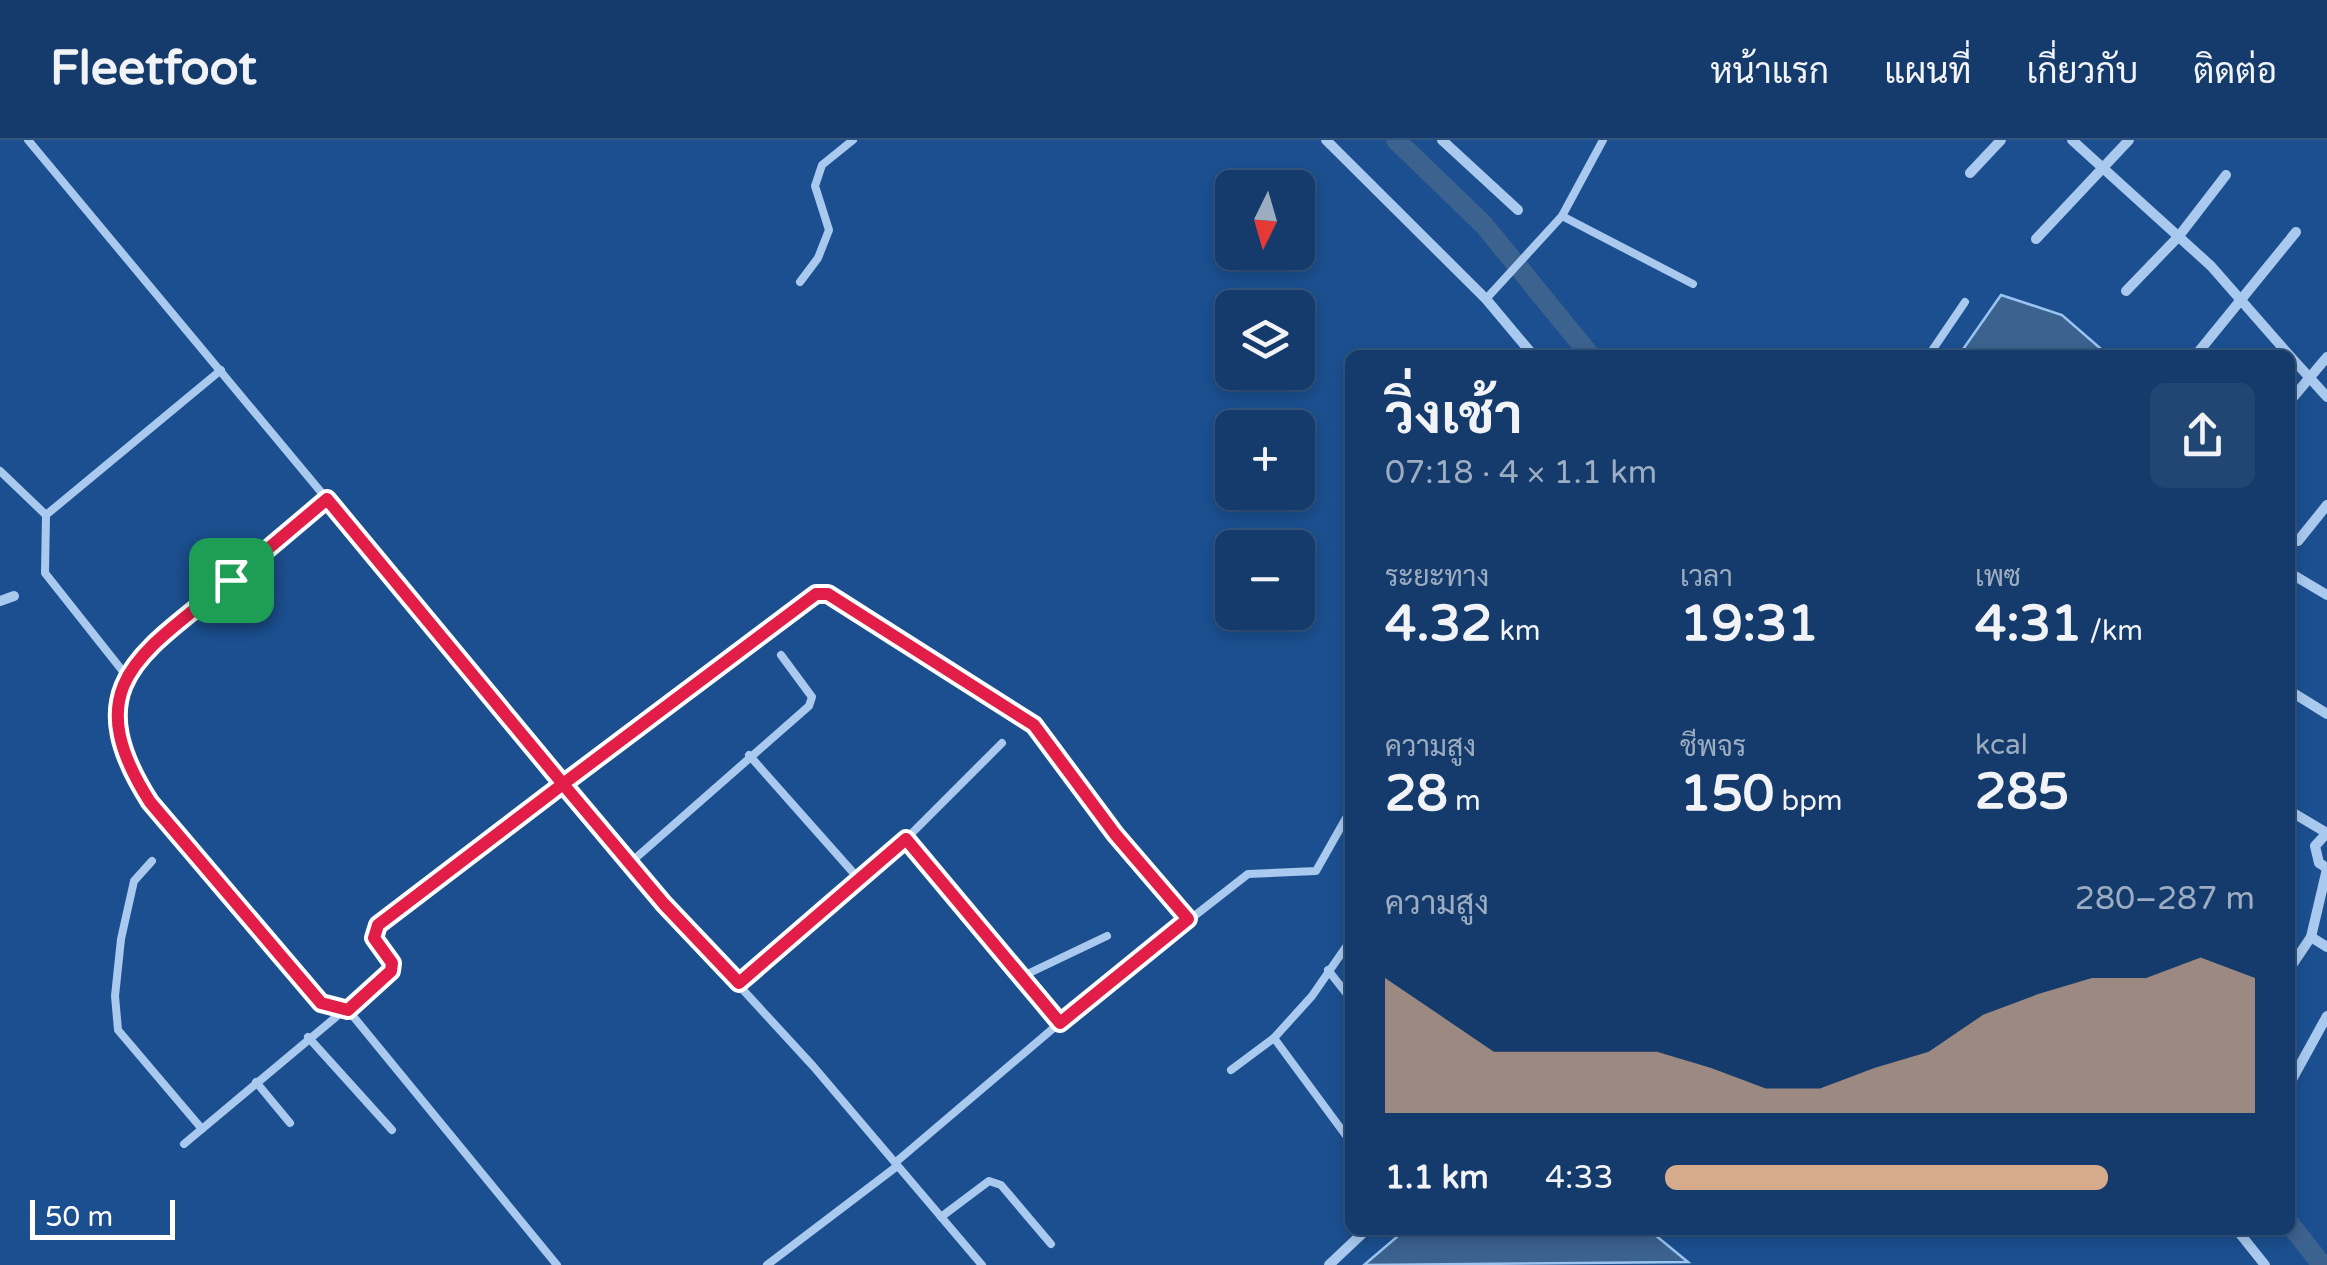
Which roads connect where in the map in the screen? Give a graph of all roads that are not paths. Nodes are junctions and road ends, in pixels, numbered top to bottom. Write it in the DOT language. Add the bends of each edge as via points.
graph roads {
  1 [pos="28,140"];
  2 [pos="853,140"];
  3 [pos="1326,140"];
  4 [pos="1442,140"];
  5 [pos="1603,140"];
  6 [pos="2002,140"];
  7 [pos="2072,140"];
  8 [pos="2129,140"];
  9 [pos="2104,169"];
  10 [pos="1970,173"];
  11 [pos="2226,175"];
  12 [pos="1518,210"];
  13 [pos="1562,216"];
  14 [pos="2296,232"];
  15 [pos="2179,236"];
  16 [pos="2036,239"];
  17 [pos="800,282"];
  18 [pos="1693,284"];
  19 [pos="2126,291"];
  20 [pos="1486,299"];
  21 [pos="2240,299"];
  22 [pos="1964,302"];
  23 [pos="1529,350"];
  24 [pos="1932,350"];
  25 [pos="2200,350"];
  26 [pos="2285,350"];
  27 [pos="2327,356"];
  28 [pos="2295,363"];
  29 [pos="220,370"];
  30 [pos="2308,380"];
  31 [pos="2295,395"];
  32 [pos="2327,397"];
  33 [pos="0,471"];
  34 [pos="327,499"];
  35 [pos="2327,504"];
  36 [pos="46,516"];
  37 [pos="2298,541"];
  38 [pos="2295,575"];
  39 [pos="2327,595"];
  40 [pos="14,596"];
  41 [pos="0,601"];
  42 [pos="781,655"];
  43 [pos="125,674"];
  44 [pos="2295,694"];
  45 [pos="2327,714"];
  46 [pos="1002,743"];
  47 [pos="749,755"];
  48 [pos="563,784"];
  49 [pos="2295,814"];
  50 [pos="1345,820"];
  51 [pos="2327,833"];
  52 [pos="906,839"];
  53 [pos="152,860"];
  54 [pos="630,863"];
  55 [pos="2327,868"];
  56 [pos="858,878"];
  57 [pos="1188,919"];
  58 [pos="1107,936"];
  59 [pos="2311,937"];
  60 [pos="2327,947"];
  61 [pos="1345,948"];
  62 [pos="2295,961"];
  63 [pos="1328,970"];
  64 [pos="1021,977"];
  65 [pos="739,983"];
  66 [pos="1345,992"];
  67 [pos="348,1010"];
  68 [pos="2327,1016"];
  69 [pos="1060,1023"];
  70 [pos="308,1038"];
  71 [pos="1274,1038"];
  72 [pos="1232,1070"];
  73 [pos="2295,1074"];
  74 [pos="256,1082"];
  75 [pos="290,1123"];
  76 [pos="202,1129"];
  77 [pos="392,1130"];
  78 [pos="1345,1134"];
  79 [pos="184,1144"];
  80 [pos="896,1165"];
  81 [pos="941,1217"];
  82 [pos="1361,1235"];
  83 [pos="2241,1235"];
  84 [pos="1052,1244"];
  85 [pos="557,1265"];
  86 [pos="767,1265"];
  87 [pos="982,1265"];
  88 [pos="1329,1265"];
  89 [pos="2265,1265"];
  1 -- 29 [label="lane"];
  2 -- 17 [label="lane" via="818,176 829,230"];
  3 -- 20 [label="street"];
  4 -- 12 [label="street"];
  5 -- 13 [label="lane"];
  6 -- 10 [label="street"];
  7 -- 9 [label="street"];
  8 -- 9 [label="street"];
  9 -- 15 [label="street"];
  9 -- 16 [label="street"];
  11 -- 15 [label="street"];
  13 -- 18 [label="lane"];
  13 -- 20 [label="lane"];
  14 -- 21 [label="street"];
  15 -- 19 [label="street"];
  15 -- 21 [label="street"];
  20 -- 23 [label="street"];
  21 -- 25 [label="street"];
  21 -- 26 [label="street"];
  22 -- 24 [label="lane"];
  27 -- 30 [label="street"];
  28 -- 30 [label="street"];
  29 -- 34 [label="lane"];
  29 -- 36 [label="lane"];
  30 -- 31 [label="street"];
  30 -- 32 [label="street"];
  33 -- 36 [label="lane"];
  34 -- 43 [label="lane"];
  34 -- 48 [label="lane"];
  35 -- 37 [label="street"];
  36 -- 43 [label="lane" via="45,573"];
  38 -- 39 [label="street"];
  40 -- 41 [label="street"];
  42 -- 47 [label="lane" via="812,697"];
  43 -- 67 [label="lane" via="117,735 150,802 321,1003"];
  44 -- 45 [label="street"];
  46 -- 52 [label="lane"];
  47 -- 54 [label="lane"];
  47 -- 56 [label="lane"];
  48 -- 54 [label="lane"];
  48 -- 57 [label="lane" via="816,594 828,594 1034,725"];
  48 -- 67 [label="lane" via="378,925 374,938 391,971"];
  49 -- 51 [label="street"];
  50 -- 57 [label="lane" via="1316,871 1248,874"];
  51 -- 55 [label="street" via="2314,846"];
  52 -- 56 [label="lane"];
  52 -- 64 [label="lane"];
  53 -- 76 [label="lane" via="134,881 121,939 118,1030"];
  54 -- 65 [label="lane"];
  55 -- 59 [label="street"];
  56 -- 65 [label="lane"];
  57 -- 69 [label="lane"];
  58 -- 64 [label="lane"];
  59 -- 60 [label="street"];
  59 -- 62 [label="street"];
  61 -- 63 [label="lane"];
  63 -- 66 [label="lane"];
  63 -- 71 [label="lane"];
  64 -- 69 [label="lane"];
  65 -- 80 [label="lane"];
  67 -- 70 [label="lane"];
  67 -- 85 [label="lane"];
  68 -- 73 [label="street"];
  69 -- 80 [label="lane"];
  70 -- 74 [label="lane"];
  70 -- 77 [label="lane"];
  71 -- 72 [label="lane"];
  71 -- 78 [label="lane"];
  74 -- 75 [label="lane"];
  74 -- 76 [label="lane"];
  76 -- 79 [label="lane"];
  80 -- 81 [label="lane"];
  80 -- 86 [label="lane"];
  81 -- 84 [label="lane" via="989,1181 1001,1185"];
  81 -- 87 [label="lane"];
  82 -- 88 [label="street"];
  83 -- 89 [label="street"];
}
